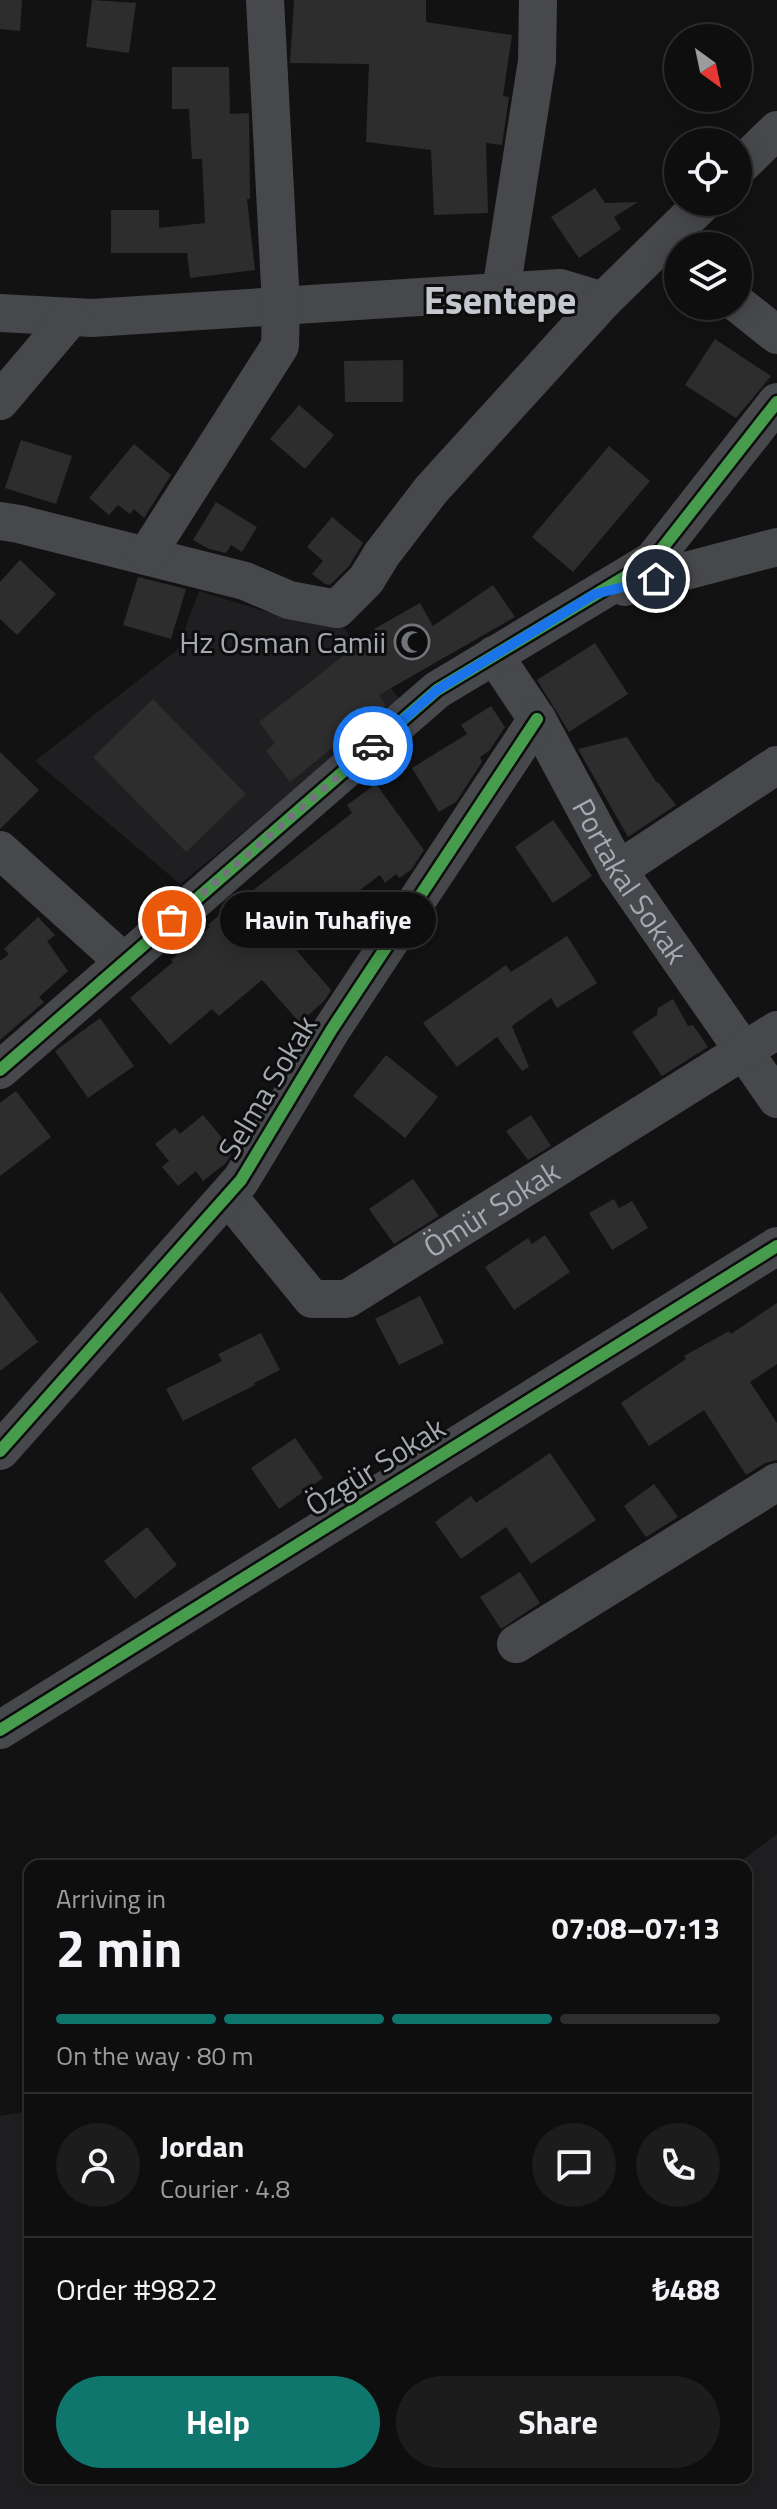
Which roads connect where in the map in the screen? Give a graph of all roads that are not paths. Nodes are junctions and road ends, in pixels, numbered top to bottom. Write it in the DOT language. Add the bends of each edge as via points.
graph roads {
  1 [pos="265,0"];
  2 [pos="538,0"];
  3 [pos="777,130"];
  4 [pos="752,154"];
  5 [pos="664,255"];
  6 [pos="501,291"];
  7 [pos="603,301"];
  8 [pos="281,305"];
  9 [pos="0,313"];
  10 [pos="752,315"];
  11 [pos="71,317"];
  12 [pos="777,335"];
  13 [pos="0,401"];
  14 [pos="777,402"];
  15 [pos="0,521"];
  16 [pos="777,547"];
  17 [pos="146,556"];
  18 [pos="595,594"];
  19 [pos="494,655"];
  20 [pos="537,719"];
  21 [pos="777,765"];
  22 [pos="0,850"];
  23 [pos="618,870"];
  24 [pos="124,962"];
  25 [pos="777,1030"];
  26 [pos="744,1051"];
  27 [pos="0,1070"];
  28 [pos="777,1099"];
  29 [pos="228,1196"];
  30 [pos="777,1246"];
  31 [pos="0,1451"];
  32 [pos="777,1482"];
  33 [pos="516,1644"];
  34 [pos="0,1730"];
  1 -- 8 [label="street"];
  2 -- 6 [label="street" via="537,61"];
  3 -- 4 [label="street"];
  5 -- 7 [label="street"];
  6 -- 7 [label="street" via="560,288"];
  6 -- 8 [label="street"];
  7 -- 17 [label="street" via="431,490 366,580 337,609 289,600 245,581"];
  8 -- 11 [label="street"];
  8 -- 17 [label="street" via="280,346"];
  9 -- 11 [label="street"];
  10 -- 12 [label="street"];
  11 -- 13 [label="street"];
  14 -- 18 [label="street" via="653,560"];
  15 -- 17 [label="street"];
  16 -- 18 [label="street"];
  18 -- 19 [label="street"];
  19 -- 20 [label="street, Portakal Sokak"];
  19 -- 24 [label="street" via="437,690"];
  20 -- 23 [label="street, Portakal Sokak"];
  20 -- 29 [label="street, Selma Sokak"];
  21 -- 23 [label="street"];
  22 -- 24 [label="street"];
  23 -- 26 [label="street, Portakal Sokak"];
  24 -- 27 [label="street"];
  25 -- 26 [label="street, Ömür Sokak"];
  26 -- 28 [label="street, Portakal Sokak"];
  26 -- 29 [label="street, Ömür Sokak" via="347,1299 312,1299"];
  29 -- 31 [label="street, Selma Sokak"];
  30 -- 34 [label="street, Özgür Sokak"];
  32 -- 33 [label="street"];
}
